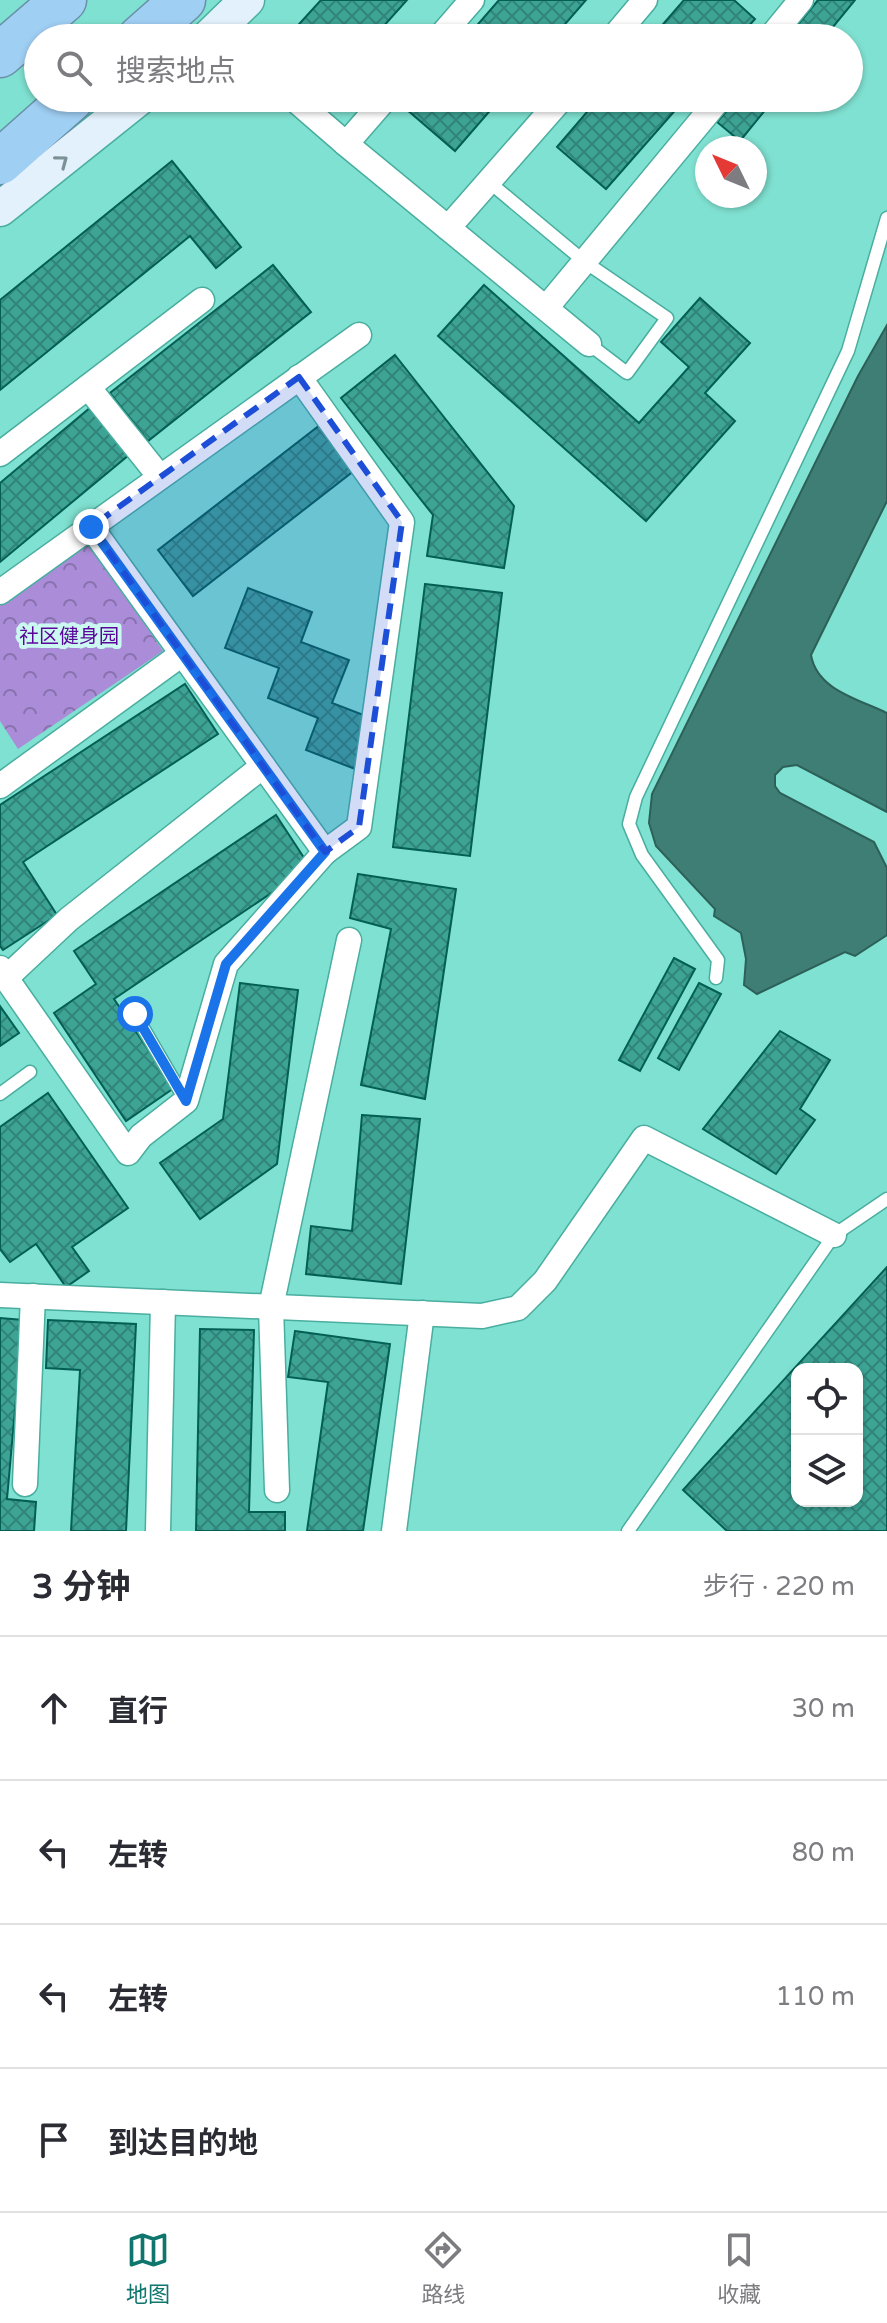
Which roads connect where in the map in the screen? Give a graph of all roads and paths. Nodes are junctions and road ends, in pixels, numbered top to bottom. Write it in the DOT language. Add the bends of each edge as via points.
graph roads {
  1 [pos="64,0"];
  2 [pos="183,0"];
  3 [pos="247,0"];
  4 [pos="472,0"];
  5 [pos="645,0"];
  6 [pos="801,0"];
  7 [pos="36,24"];
  8 [pos="156,24"];
  9 [pos="226,24"];
  10 [pos="451,24"];
  11 [pos="625,24"];
  12 [pos="781,24"];
  13 [pos="24,34"];
  14 [pos="0,55"];
  15 [pos="56,112"];
  16 [pos="121,112"];
  17 [pos="309,112"];
  18 [pos="374,112"];
  19 [pos="550,112"];
  20 [pos="708,112"];
  21 [pos="346,144"];
  22 [pos="0,162"];
  23 [pos="489,182"];
  24 [pos="0,209"];
  25 [pos="887,218"];
  26 [pos="448,228"];
  27 [pos="585,262"];
  28 [pos="202,300"];
  29 [pos="546,308"];
  30 [pos="359,335"];
  31 [pos="589,344"];
  32 [pos="299,377"];
  33 [pos="88,387"];
  34 [pos="0,454"];
  35 [pos="160,477"];
  36 [pos="91,527"];
  37 [pos="0,592"];
  38 [pos="182,654"];
  39 [pos="263,766"];
  40 [pos="6,778"];
  41 [pos="325,852"];
  42 [pos="349,940"];
  43 [pos="3,973"];
  44 [pos="716,978"];
  45 [pos="135,1014"];
  46 [pos="30,1072"];
  47 [pos="0,1094"];
  48 [pos="186,1101"];
  49 [pos="887,1199"];
  50 [pos="834,1235"];
  51 [pos="0,1295"];
  52 [pos="33,1296"];
  53 [pos="163,1302"];
  54 [pos="271,1307"];
  55 [pos="422,1313"];
  56 [pos="25,1484"];
  57 [pos="277,1490"];
  58 [pos="158,1531"];
  59 [pos="394,1531"];
  60 [pos="628,1531"];
  1 -- 7 [label="highway"];
  2 -- 8 [label="highway"];
  3 -- 9 [label="main road"];
  4 -- 10 [label="street"];
  5 -- 11 [label="street"];
  6 -- 12 [label="street"];
  13 -- 14 [label="highway"];
  15 -- 22 [label="highway"];
  24 -- 16 [label="main road, one-way"];
  17 -- 21 [label="street"];
  18 -- 21 [label="street"];
  19 -- 23 [label="street"];
  20 -- 27 [label="street"];
  21 -- 26 [label="street"];
  23 -- 26 [label="street"];
  23 -- 27 [label="lane"];
  25 -- 44 [label="lane" via="848,351 636,797 629,824 642,855 718,960"];
  26 -- 29 [label="street"];
  27 -- 29 [label="street"];
  27 -- 31 [label="lane" via="667,318 627,373"];
  28 -- 33 [label="street"];
  29 -- 31 [label="street"];
  30 -- 32 [label="street"];
  32 -- 35 [label="street"];
  32 -- 41 [label="street" via="402,522 359,827"];
  33 -- 34 [label="street"];
  33 -- 35 [label="street"];
  35 -- 36 [label="street"];
  36 -- 37 [label="street"];
  36 -- 38 [label="street"];
  38 -- 39 [label="street"];
  38 -- 40 [label="street"];
  39 -- 41 [label="street"];
  39 -- 43 [label="street"];
  41 -- 48 [label="street" via="226,964"];
  42 -- 54 [label="street"];
  43 -- 48 [label="street" via="128,1153"];
  45 -- 48 [label="lane"];
  46 -- 47 [label="lane"];
  49 -- 50 [label="lane"];
  50 -- 55 [label="street" via="644,1138 545,1281 518,1308 482,1316"];
  50 -- 60 [label="lane"];
  51 -- 52 [label="street"];
  52 -- 53 [label="street"];
  52 -- 56 [label="street"];
  53 -- 54 [label="street"];
  53 -- 58 [label="street"];
  54 -- 55 [label="street"];
  54 -- 57 [label="street"];
  55 -- 59 [label="street"];
}
